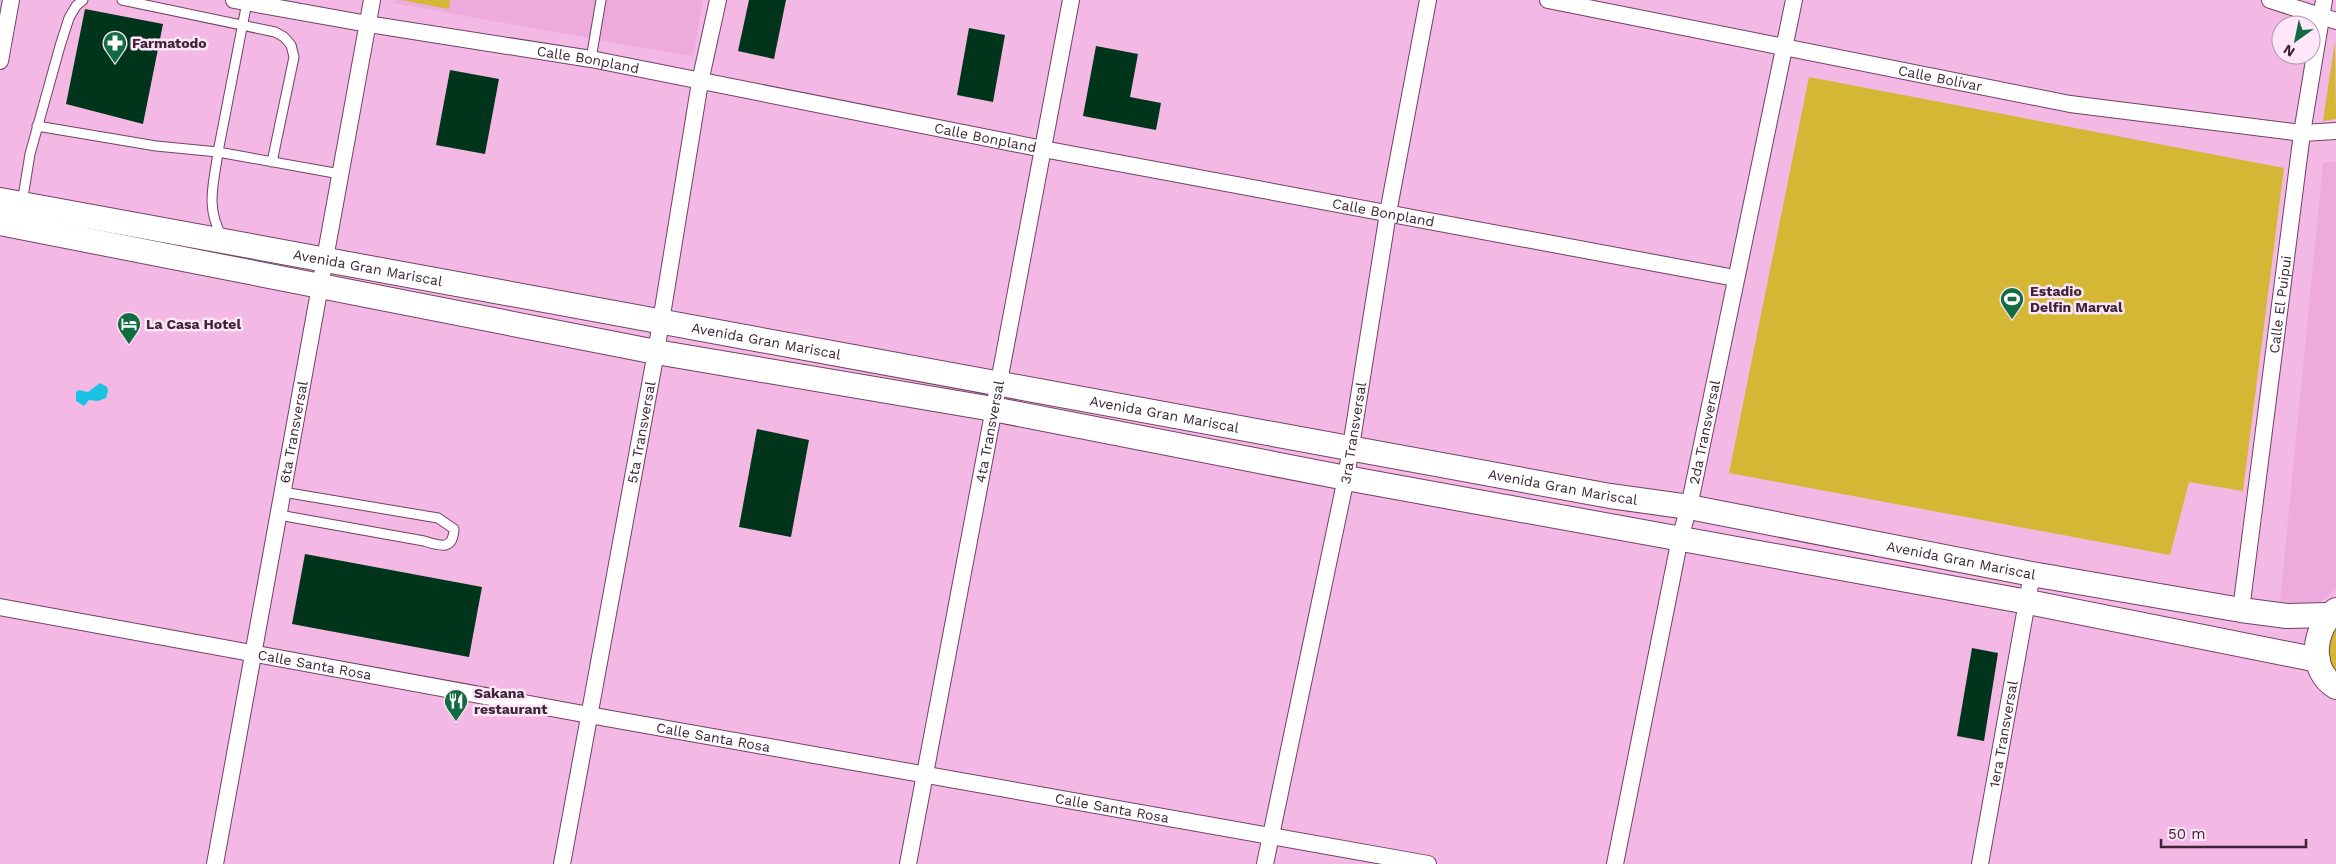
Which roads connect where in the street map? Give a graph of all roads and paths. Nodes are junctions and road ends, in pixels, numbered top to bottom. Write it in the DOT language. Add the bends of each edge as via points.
graph roads {
  1 [pos="11,0"];
  2 [pos="83,0"];
  3 [pos="122,0"];
  4 [pos="372,0"];
  5 [pos="601,0"];
  6 [pos="718,0"];
  7 [pos="1071,0"];
  8 [pos="1428,0"];
  9 [pos="1548,0"];
  10 [pos="1794,0"];
  11 [pos="2270,0"];
  12 [pos="248,2"];
  13 [pos="2327,12"];
  14 [pos="368,24"];
  15 [pos="242,26"];
  16 [pos="1784,47"];
  17 [pos="591,59"];
  18 [pos="0,61"];
  19 [pos="700,82"];
  20 [pos="37,126"];
  21 [pos="2336,131"];
  22 [pos="2302,133"];
  23 [pos="1043,149"];
  24 [pos="218,152"];
  25 [pos="272,162"];
  26 [pos="340,174"];
  27 [pos="11,202"];
  28 [pos="1388,213"];
  29 [pos="0,223"];
  30 [pos="224,242"];
  31 [pos="325,260"];
  32 [pos="1735,278"];
  33 [pos="320,285"];
  34 [pos="660,321"];
  35 [pos="656,352"];
  36 [pos="997,384"];
  37 [pos="993,409"];
  38 [pos="1351,448"];
  39 [pos="1346,478"];
  40 [pos="283,492"];
  41 [pos="1688,507"];
  42 [pos="279,515"];
  43 [pos="1680,538"];
  44 [pos="2032,574"];
  45 [pos="2028,602"];
  46 [pos="0,607"];
  47 [pos="2240,610"];
  48 [pos="2333,612"];
  49 [pos="254,653"];
  50 [pos="2318,660"];
  51 [pos="2335,692"];
  52 [pos="589,715"];
  53 [pos="926,773"];
  54 [pos="1271,835"];
  55 [pos="215,864"];
  56 [pos="562,864"];
  57 [pos="908,864"];
  58 [pos="1266,864"];
  59 [pos="1428,864"];
  60 [pos="1615,864"];
  61 [pos="1980,864"];
  1 -- 18 [label="street"];
  2 -- 20 [label="lane" via="69,18"];
  3 -- 15 [label="lane"];
  4 -- 14 [label="street, 6ta Transversal"];
  5 -- 17 [label="lane"];
  6 -- 19 [label="street, 5ta Transversal"];
  7 -- 23 [label="street, 4ta Transversal"];
  8 -- 28 [label="street, 3ra Transversal"];
  9 -- 16 [label="street, Calle Bolívar"];
  10 -- 16 [label="street, 2da Transversal"];
  11 -- 13 [label="street"];
  12 -- 14 [label="street, Calle Bonpland"];
  12 -- 15 [label="lane"];
  13 -- 22 [label="street, Calle El Puipui"];
  14 -- 17 [label="street, Calle Bonpland"];
  14 -- 26 [label="street, 6ta Transversal"];
  15 -- 24 [label="lane"];
  15 -- 25 [label="lane" via="262,28 284,37 291,45 294,57"];
  16 -- 22 [label="street, Calle Bolívar" via="2070,104"];
  16 -- 32 [label="street, 2da Transversal"];
  17 -- 19 [label="street, Calle Bonpland"];
  19 -- 23 [label="street, Calle Bonpland"];
  19 -- 34 [label="street, 5ta Transversal"];
  20 -- 24 [label="lane" via="156,146"];
  20 -- 27 [label="lane"];
  21 -- 22 [label="street, Calle Bolívar"];
  22 -- 47 [label="street, Calle El Puipui"];
  23 -- 28 [label="street, Calle Bonpland"];
  23 -- 36 [label="street, 4ta Transversal"];
  24 -- 25 [label="lane"];
  24 -- 30 [label="lane" via="211,207"];
  25 -- 26 [label="lane"];
  26 -- 31 [label="street, 6ta Transversal"];
  27 -- 30 [label="street, Avenida Gran Mariscal"];
  28 -- 32 [label="street, Calle Bonpland"];
  28 -- 38 [label="street, 3ra Transversal"];
  29 -- 33 [label="street, Avenida Gran Mariscal"];
  30 -- 31 [label="street, Avenida Gran Mariscal"];
  31 -- 33 [label="street, 6ta Transversal"];
  31 -- 34 [label="street, Avenida Gran Mariscal"];
  32 -- 41 [label="street, 2da Transversal"];
  33 -- 35 [label="street, Avenida Gran Mariscal"];
  33 -- 40 [label="street, 6ta Transversal"];
  34 -- 35 [label="street, 5ta Transversal"];
  34 -- 36 [label="street, Avenida Gran Mariscal"];
  35 -- 37 [label="street, Avenida Gran Mariscal"];
  35 -- 52 [label="street, 5ta Transversal"];
  36 -- 37 [label="street, 4ta Transversal"];
  36 -- 38 [label="street, Avenida Gran Mariscal"];
  37 -- 39 [label="street, Avenida Gran Mariscal"];
  37 -- 53 [label="street, 4ta Transversal"];
  38 -- 39 [label="street, 3ra Transversal"];
  38 -- 41 [label="street, Avenida Gran Mariscal" via="1610,496"];
  39 -- 43 [label="street, Avenida Gran Mariscal"];
  39 -- 54 [label="street, 3ra Transversal"];
  40 -- 42 [label="street, 6ta Transversal"];
  40 -- 42 [label="lane" via="438,518 454,529 454,537 450,543 440,546"];
  41 -- 43 [label="street, 2da Transversal"];
  41 -- 44 [label="street, Avenida Gran Mariscal"];
  42 -- 49 [label="street, 6ta Transversal"];
  43 -- 45 [label="street, Avenida Gran Mariscal"];
  43 -- 60 [label="street, 2da Transversal"];
  44 -- 45 [label="street, 1era Transversal"];
  44 -- 47 [label="street, Avenida Gran Mariscal"];
  45 -- 50 [label="street, Avenida Gran Mariscal"];
  45 -- 61 [label="street, 1era Transversal"];
  46 -- 49 [label="street, Calle Santa Rosa"];
  47 -- 48 [label="street, Avenida Gran Mariscal" via="2287,616"];
  48 -- 50 [label="street" via="2317,640"];
  49 -- 52 [label="street, Calle Santa Rosa"];
  49 -- 55 [label="street, 6ta Transversal"];
  50 -- 51 [label="street"];
  52 -- 53 [label="street, Calle Santa Rosa"];
  52 -- 56 [label="street, 5ta Transversal"];
  53 -- 54 [label="street, Calle Santa Rosa"];
  53 -- 57 [label="street, 4ta Transversal"];
  54 -- 58 [label="street, 3ra Transversal"];
  54 -- 59 [label="street, Calle Santa Rosa"];
}
